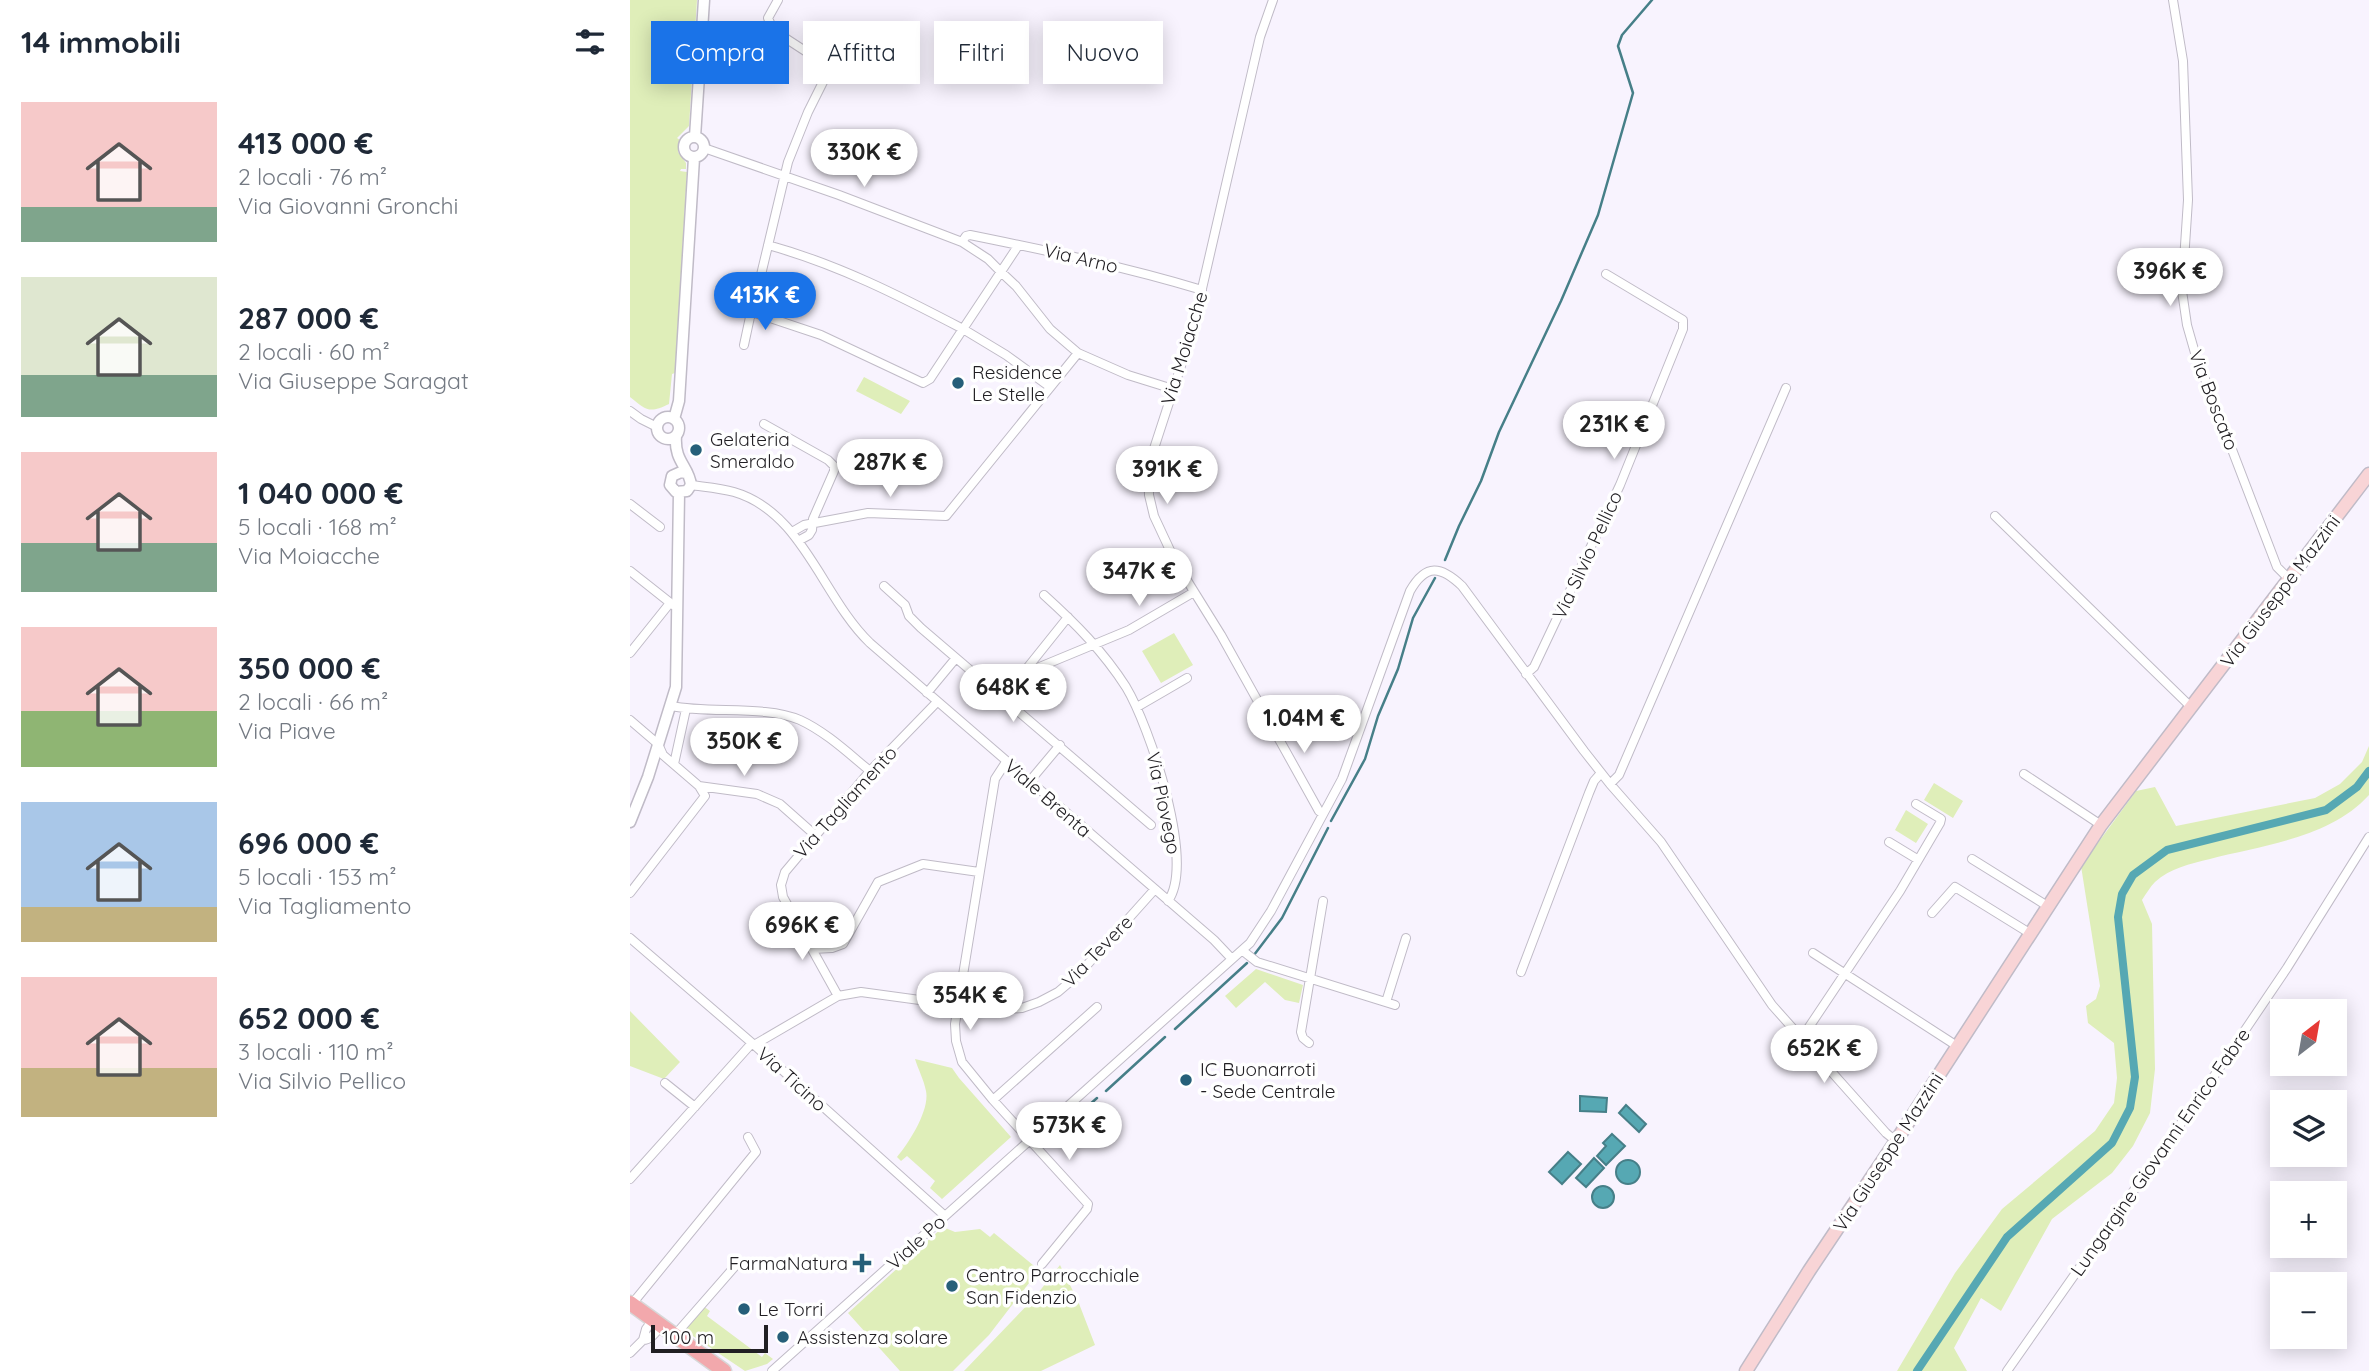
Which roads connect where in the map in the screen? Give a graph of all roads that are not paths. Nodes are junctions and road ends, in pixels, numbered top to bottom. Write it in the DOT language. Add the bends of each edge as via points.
graph roads {
  1 [pos="704,0"];
  2 [pos="778,0"];
  3 [pos="1273,0"];
  4 [pos="2173,0"];
  5 [pos="695,137"];
  6 [pos="704,148"];
  7 [pos="694,158"];
  8 [pos="784,176"];
  9 [pos="962,242"];
  10 [pos="768,245"];
  11 [pos="1016,249"];
  12 [pos="1001,272"];
  13 [pos="1606,274"];
  14 [pos="1202,290"];
  15 [pos="756,310"];
  16 [pos="963,329"];
  17 [pos="744,345"];
  18 [pos="1078,353"];
  19 [pos="1050,387"];
  20 [pos="1786,388"];
  21 [pos="1172,390"];
  22 [pos="630,411"];
  23 [pos="674,419"];
  24 [pos="764,424"];
  25 [pos="660,432"];
  26 [pos="677,436"];
  27 [pos="686,473"];
  28 [pos="2369,474"];
  29 [pos="672,476"];
  30 [pos="691,485"];
  31 [pos="679,493"];
  32 [pos="630,504"];
  33 [pos="1995,516"];
  34 [pos="812,523"];
  35 [pos="660,527"];
  36 [pos="792,532"];
  37 [pos="798,541"];
  38 [pos="630,571"];
  39 [pos="2289,579"];
  40 [pos="884,586"];
  41 [pos="1194,592"];
  42 [pos="1044,595"];
  43 [pos="674,606"];
  44 [pos="1068,617"];
  45 [pos="1095,645"];
  46 [pos="630,653"];
  47 [pos="956,658"];
  48 [pos="1025,673"];
  49 [pos="1526,674"];
  50 [pos="1188,678"];
  51 [pos="927,693"];
  52 [pos="1004,697"];
  53 [pos="937,702"];
  54 [pos="671,706"];
  55 [pos="1137,707"];
  56 [pos="2191,707"];
  57 [pos="687,709"];
  58 [pos="630,720"];
  59 [pos="658,744"];
  60 [pos="1060,745"];
  61 [pos="1006,762"];
  62 [pos="674,764"];
  63 [pos="870,771"];
  64 [pos="1601,773"];
  65 [pos="2024,774"];
  66 [pos="1029,782"];
  67 [pos="1610,784"];
  68 [pos="699,786"];
  69 [pos="1305,788"];
  70 [pos="1328,803"];
  71 [pos="1916,804"];
  72 [pos="1323,814"];
  73 [pos="630,821"];
  74 [pos="1152,825"];
  75 [pos="2101,825"];
  76 [pos="815,835"];
  77 [pos="2369,837"];
  78 [pos="1889,842"];
  79 [pos="2369,850"];
  80 [pos="1917,859"];
  81 [pos="1972,859"];
  82 [pos="2355,859"];
  83 [pos="979,872"];
  84 [pos="1155,889"];
  85 [pos="630,892"];
  86 [pos="1168,901"];
  87 [pos="1323,901"];
  88 [pos="2049,907"];
  89 [pos="1932,913"];
  90 [pos="2031,934"];
  91 [pos="1406,938"];
  92 [pos="633,941"];
  93 [pos="812,949"];
  94 [pos="1243,951"];
  95 [pos="630,953"];
  96 [pos="1814,953"];
  97 [pos="1232,960"];
  98 [pos="1521,972"];
  99 [pos="1844,973"];
  100 [pos="1311,979"];
  101 [pos="838,996"];
  102 [pos="1386,1002"];
  103 [pos="1395,1005"];
  104 [pos="958,1007"];
  105 [pos="1097,1007"];
  106 [pos="1801,1039"];
  107 [pos="1309,1043"];
  108 [pos="753,1044"];
  109 [pos="1957,1046"];
  110 [pos="665,1083"];
  111 [pos="993,1100"];
  112 [pos="695,1107"];
  113 [pos="748,1137"];
  114 [pos="1029,1141"];
  115 [pos="1896,1141"];
  116 [pos="630,1179"];
  117 [pos="945,1216"];
  118 [pos="737,1264"];
  119 [pos="1042,1264"];
  120 [pos="631,1304"];
  121 [pos="657,1323"];
  122 [pos="675,1335"];
  123 [pos="630,1353"];
  124 [pos="724,1371"];
  125 [pos="772,1371"];
  126 [pos="1746,1371"];
  127 [pos="2007,1371"];
  1 -- 5 [label="street"];
  2 -- 8 [label="street" via="769,24 822,62 827,74"];
  3 -- 14 [label="street, Via Moiacche" via="1260,37"];
  4 -- 39 [label="street, Via Boscato" via="2183,61 2188,200 2182,291 2186,325 2277,567"];
  5 -- 6 [label="street"];
  5 -- 7 [label="street" via="685,141 683,149"];
  6 -- 7 [label="street"];
  6 -- 8 [label="street"];
  7 -- 23 [label="street" via="679,401"];
  8 -- 9 [label="street"];
  8 -- 10 [label="street"];
  9 -- 12 [label="street"];
  9 -- 14 [label="street, Via Arno" via="970,235 1019,244"];
  10 -- 15 [label="street"];
  10 -- 16 [label="street" via="870,282"];
  11 -- 12 [label="street"];
  12 -- 16 [label="street"];
  12 -- 18 [label="street" via="1050,329"];
  13 -- 49 [label="street, Via Silvio Pellico" via="1683,320 1683,329 1620,485 1534,667"];
  14 -- 21 [label="street, Via Moiacche"];
  15 -- 16 [label="street" via="925,382"];
  15 -- 17 [label="street"];
  16 -- 19 [label="street"];
  18 -- 19 [label="street"];
  18 -- 21 [label="street"];
  19 -- 34 [label="street" via="946,516 867,513"];
  20 -- 67 [label="street" via="1619,775"];
  21 -- 41 [label="street, Via Moiacche" via="1149,467 1149,495 1166,543"];
  22 -- 25 [label="street"];
  23 -- 25 [label="street" via="663,419"];
  23 -- 26 [label="street" via="679,427"];
  24 -- 34 [label="street" via="834,466"];
  25 -- 26 [label="street" via="667,439"];
  25 -- 29 [label="street" via="673,457"];
  26 -- 27 [label="street" via="677,457"];
  27 -- 29 [label="street"];
  27 -- 30 [label="street"];
  28 -- 39 [label="main road, Via Giuseppe Mazzini"];
  29 -- 31 [label="street" via="670,485"];
  30 -- 31 [label="street"];
  30 -- 36 [label="street, Viale Brenta" via="735,492 757,502"];
  31 -- 43 [label="street"];
  32 -- 35 [label="street"];
  33 -- 56 [label="street"];
  34 -- 36 [label="street"];
  34 -- 37 [label="street" via="809,535"];
  36 -- 37 [label="street, Viale Brenta"];
  37 -- 51 [label="street, Viale Brenta" via="854,628"];
  38 -- 43 [label="street"];
  39 -- 56 [label="main road, Via Giuseppe Mazzini"];
  40 -- 47 [label="street" via="905,605 909,616"];
  41 -- 45 [label="street"];
  41 -- 69 [label="street, Via Moiacche"];
  42 -- 44 [label="street, Via Piovego"];
  43 -- 46 [label="street"];
  43 -- 54 [label="street" via="676,687"];
  44 -- 45 [label="street, Via Piovego"];
  44 -- 48 [label="street"];
  45 -- 48 [label="street"];
  45 -- 55 [label="street, Via Piovego"];
  47 -- 51 [label="street"];
  47 -- 52 [label="street"];
  48 -- 52 [label="street"];
  49 -- 64 [label="street"];
  49 -- 70 [label="street" via="1452,576 1441,570 1424,572 1409,590 1342,779"];
  50 -- 55 [label="street"];
  51 -- 53 [label="street, Viale Brenta"];
  52 -- 60 [label="street"];
  53 -- 61 [label="street, Viale Brenta"];
  53 -- 63 [label="street, Via Tagliamento"];
  54 -- 57 [label="street"];
  54 -- 59 [label="street"];
  55 -- 86 [label="street, Via Piovego" via="1163,783 1177,852"];
  56 -- 75 [label="main road, Via Giuseppe Mazzini"];
  57 -- 62 [label="street"];
  57 -- 63 [label="street" via="798,719"];
  58 -- 59 [label="street"];
  59 -- 62 [label="street"];
  59 -- 73 [label="street"];
  60 -- 66 [label="street"];
  60 -- 74 [label="street"];
  61 -- 66 [label="street, Viale Brenta"];
  61 -- 83 [label="street" via="995,779"];
  62 -- 68 [label="street"];
  63 -- 76 [label="street, Via Tagliamento"];
  64 -- 67 [label="street"];
  64 -- 98 [label="street" via="1589,793"];
  65 -- 75 [label="street"];
  66 -- 84 [label="street, Viale Brenta"];
  67 -- 106 [label="street" via="1661,842 1751,976"];
  68 -- 76 [label="street" via="757,794 780,804"];
  68 -- 85 [label="street" via="705,796"];
  69 -- 70 [label="street, Via Moiacche"];
  69 -- 72 [label="street, Via Moiacche"];
  70 -- 72 [label="street"];
  71 -- 80 [label="street" via="1941,819"];
  72 -- 94 [label="street, Viale Po" via="1271,911"];
  75 -- 88 [label="main road, Via Giuseppe Mazzini"];
  76 -- 93 [label="street, Via Tagliamento" via="785,872 781,885"];
  77 -- 82 [label="street, Lungargine Giovanni Enrico Fabre"];
  78 -- 80 [label="street"];
  79 -- 82 [label="street, Lungargine Giovanni Enrico Fabre"];
  80 -- 99 [label="street"];
  81 -- 88 [label="street"];
  82 -- 127 [label="street, Lungargine Giovanni Enrico Fabre" via="2220,1068"];
  83 -- 93 [label="street" via="923,864 878,882 843,944"];
  83 -- 104 [label="street"];
  84 -- 86 [label="street, Viale Brenta"];
  84 -- 104 [label="street, Via Tevere" via="1058,992 1022,1008"];
  86 -- 97 [label="street, Viale Brenta"];
  87 -- 100 [label="street"];
  88 -- 90 [label="main road, Via Giuseppe Mazzini"];
  89 -- 90 [label="street" via="1955,887"];
  90 -- 109 [label="main road, Via Giuseppe Mazzini"];
  91 -- 102 [label="street"];
  92 -- 95 [label="street, Via Ticino"];
  92 -- 108 [label="street, Via Ticino"];
  93 -- 101 [label="street, Via Tagliamento"];
  94 -- 97 [label="street, Viale Po"];
  94 -- 100 [label="street" via="1257,962"];
  96 -- 99 [label="street"];
  97 -- 114 [label="street, Viale Po"];
  99 -- 106 [label="street"];
  99 -- 109 [label="street"];
  100 -- 102 [label="street"];
  100 -- 107 [label="street" via="1301,1032"];
  101 -- 104 [label="street, Via Tevere" via="861,992"];
  101 -- 108 [label="street, Via Tevere"];
  102 -- 103 [label="street"];
  104 -- 111 [label="street" via="956,1041 961,1058"];
  105 -- 111 [label="street"];
  106 -- 115 [label="street"];
  108 -- 112 [label="street, Via Tevere"];
  108 -- 117 [label="street, Via Ticino"];
  109 -- 115 [label="main road, Via Giuseppe Mazzini"];
  110 -- 112 [label="street"];
  111 -- 114 [label="street"];
  112 -- 116 [label="street, Via Tevere"];
  113 -- 120 [label="street" via="757,1152"];
  114 -- 117 [label="street, Viale Po"];
  114 -- 119 [label="street" via="1088,1204"];
  115 -- 126 [label="main road, Via Giuseppe Mazzini"];
  117 -- 125 [label="street, Viale Po"];
  118 -- 122 [label="street"];
  120 -- 121 [label="main road"];
  121 -- 122 [label="main road"];
  121 -- 123 [label="street" via="646,1329 643,1340"];
  122 -- 124 [label="main road"];
}
